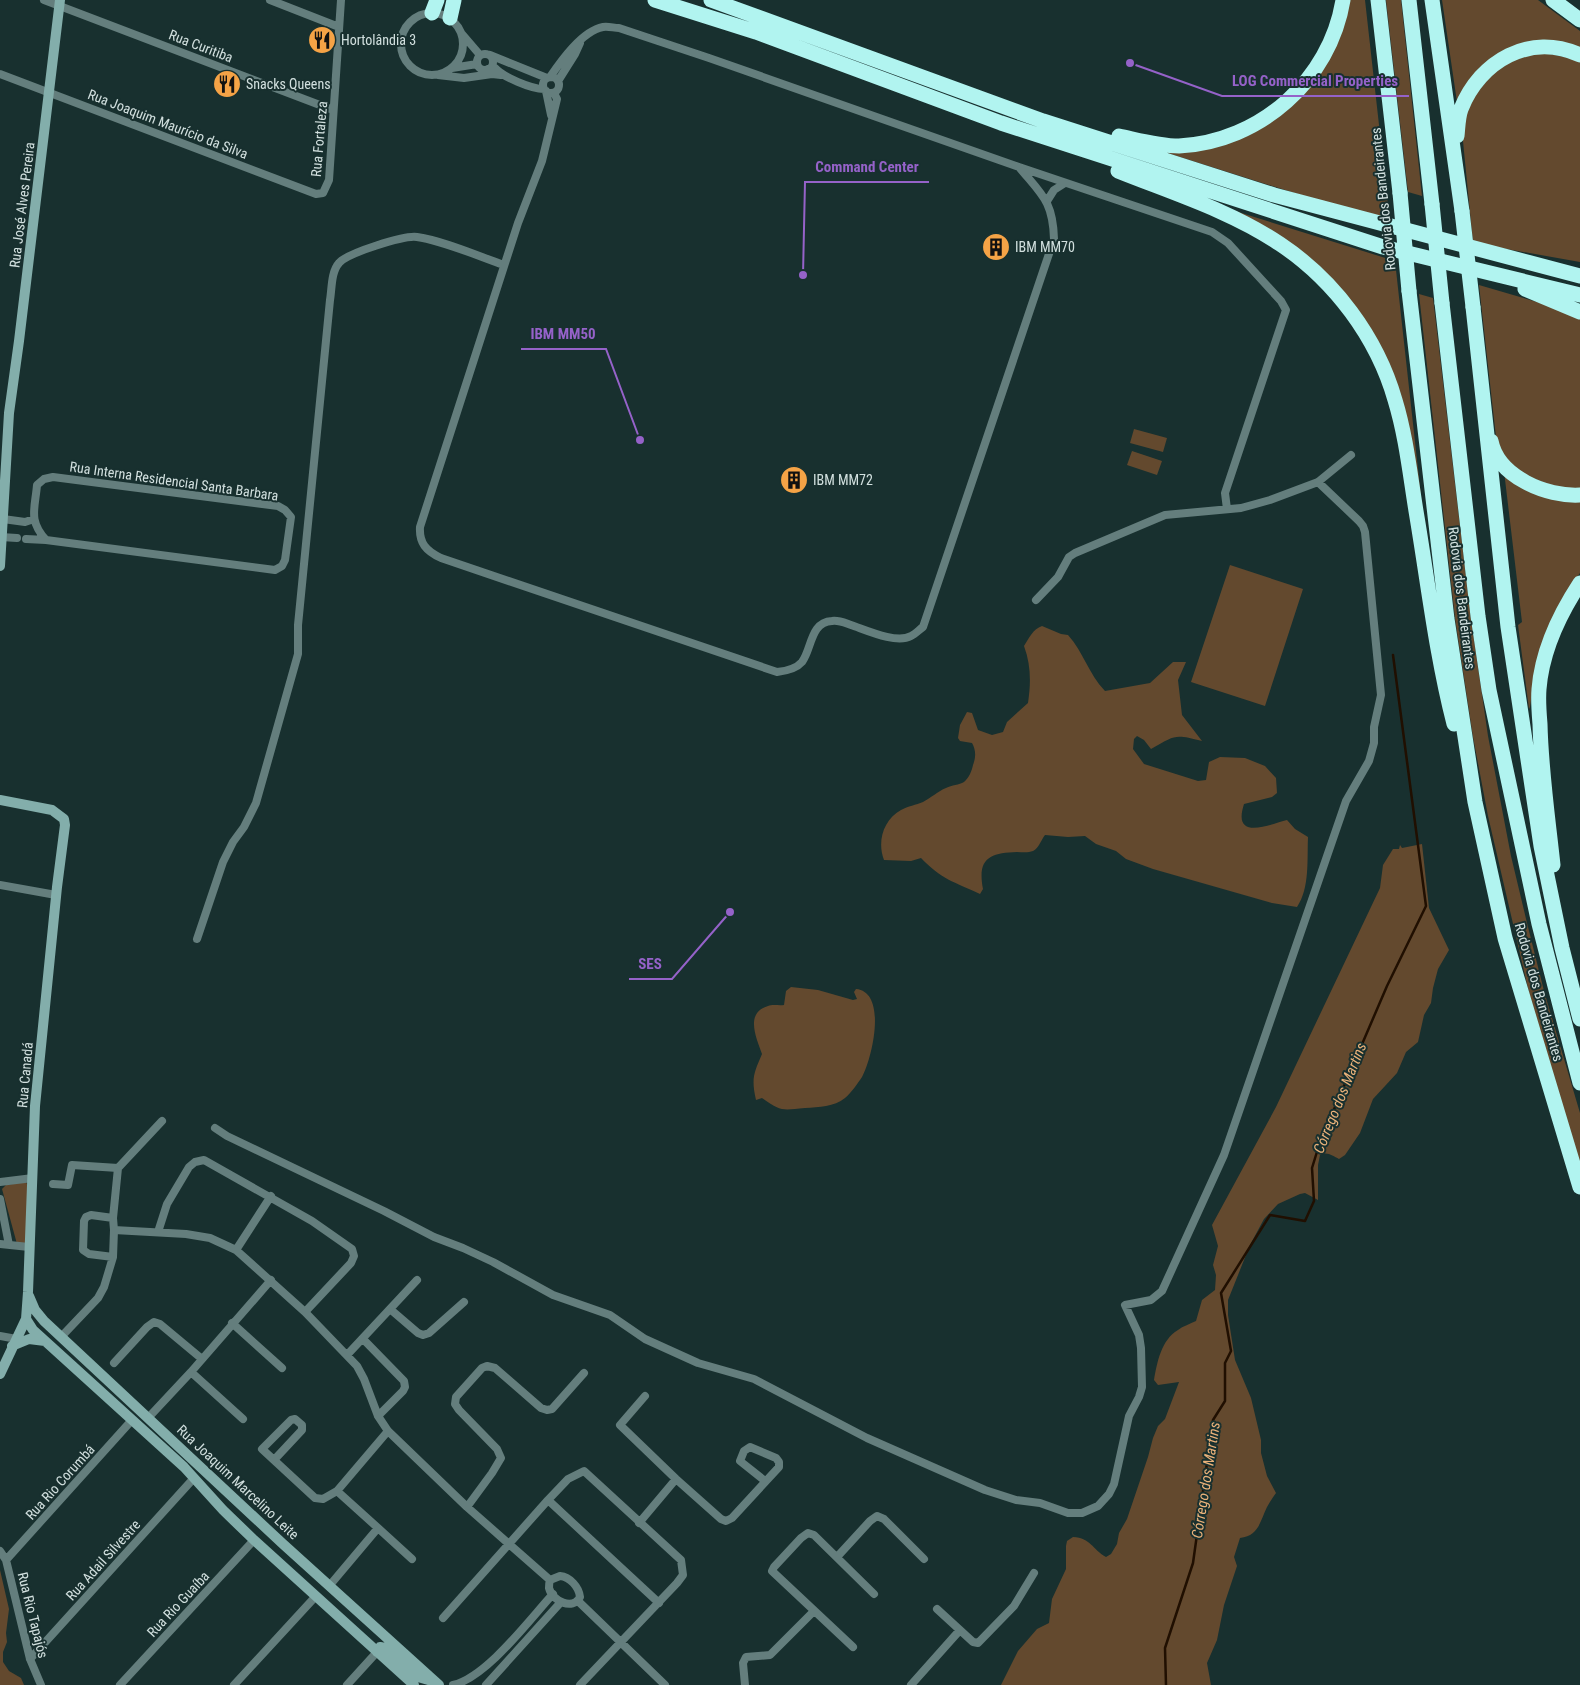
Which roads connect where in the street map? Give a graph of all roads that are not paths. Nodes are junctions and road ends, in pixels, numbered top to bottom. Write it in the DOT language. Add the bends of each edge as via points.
graph roads {
  1 [pos="44,0"];
  2 [pos="270,0"];
  3 [pos="341,0"];
  4 [pos="454,0"];
  5 [pos="656,0"];
  6 [pos="711,0"];
  7 [pos="1343,0"];
  8 [pos="1378,0"];
  9 [pos="1409,0"];
  10 [pos="1432,0"];
  11 [pos="1553,0"];
  12 [pos="60,3"];
  13 [pos="435,7"];
  14 [pos="450,18"];
  15 [pos="1580,20"];
  16 [pos="339,28"];
  17 [pos="460,32"];
  18 [pos="580,41"];
  19 [pos="480,55"];
  20 [pos="490,55"];
  21 [pos="1580,56"];
  22 [pos="478,64"];
  23 [pos="452,68"];
  24 [pos="488,69"];
  25 [pos="0,74"];
  26 [pos="434,75"];
  27 [pos="501,75"];
  28 [pos="548,78"];
  29 [pos="558,81"];
  30 [pos="545,90"];
  31 [pos="49,92"];
  32 [pos="554,93"];
  33 [pos="333,110"];
  34 [pos="552,117"];
  35 [pos="1043,120"];
  36 [pos="1001,123"];
  37 [pos="1454,157"];
  38 [pos="1019,168"];
  39 [pos="1065,183"];
  40 [pos="326,190"];
  41 [pos="1047,201"];
  42 [pos="1480,251"];
  43 [pos="504,265"];
  44 [pos="1580,267"];
  45 [pos="1480,269"];
  46 [pos="1580,276"];
  47 [pos="1580,295"];
  48 [pos="1580,312"];
  49 [pos="1483,405"];
  50 [pos="1351,455"];
  51 [pos="2,472"];
  52 [pos="1318,482"];
  53 [pos="1580,495"];
  54 [pos="1227,509"];
  55 [pos="34,519"];
  56 [pos="3,520"];
  57 [pos="2,537"];
  58 [pos="17,538"];
  59 [pos="26,538"];
  60 [pos="46,540"];
  61 [pos="0,566"];
  62 [pos="1580,584"];
  63 [pos="1036,600"];
  64 [pos="0,800"];
  65 [pos="1475,802"];
  66 [pos="0,885"];
  67 [pos="56,895"];
  68 [pos="197,939"];
  69 [pos="1562,948"];
  70 [pos="1580,1019"];
  71 [pos="1580,1083"];
  72 [pos="162,1121"];
  73 [pos="215,1128"];
  74 [pos="118,1168"];
  75 [pos="33,1178"];
  76 [pos="0,1182"];
  77 [pos="52,1184"];
  78 [pos="1580,1187"];
  79 [pos="270,1196"];
  80 [pos="0,1199"];
  81 [pos="113,1218"];
  82 [pos="114,1230"];
  83 [pos="158,1232"];
  84 [pos="4,1244"];
  85 [pos="29,1247"];
  86 [pos="236,1250"];
  87 [pos="113,1257"];
  88 [pos="271,1280"];
  89 [pos="417,1280"];
  90 [pos="28,1292"];
  91 [pos="464,1302"];
  92 [pos="390,1309"];
  93 [pos="305,1312"];
  94 [pos="26,1318"];
  95 [pos="232,1323"];
  96 [pos="0,1336"];
  97 [pos="61,1337"];
  98 [pos="364,1338"];
  99 [pos="44,1341"];
  100 [pos="17,1342"];
  101 [pos="347,1355"];
  102 [pos="202,1359"];
  103 [pos="114,1363"];
  104 [pos="282,1368"];
  105 [pos="191,1372"];
  106 [pos="584,1373"];
  107 [pos="0,1374"];
  108 [pos="645,1396"];
  109 [pos="378,1416"];
  110 [pos="148,1418"];
  111 [pos="243,1419"];
  112 [pos="132,1420"];
  113 [pos="388,1431"];
  114 [pos="274,1460"];
  115 [pos="194,1478"];
  116 [pos="676,1479"];
  117 [pos="765,1482"];
  118 [pos="337,1491"];
  119 [pos="548,1500"];
  120 [pos="467,1507"];
  121 [pos="639,1522"];
  122 [pos="378,1528"];
  123 [pos="254,1540"];
  124 [pos="283,1544"];
  125 [pos="509,1544"];
  126 [pos="0,1551"];
  127 [pos="271,1555"];
  128 [pos="837,1557"];
  129 [pos="412,1559"];
  130 [pos="924,1559"];
  131 [pos="6,1560"];
  132 [pos="309,1567"];
  133 [pos="1034,1573"];
  134 [pos="298,1580"];
  135 [pos="550,1580"];
  136 [pos="330,1585"];
  137 [pos="552,1594"];
  138 [pos="874,1594"];
  139 [pos="316,1596"];
  140 [pos="578,1601"];
  141 [pos="561,1602"];
  142 [pos="659,1603"];
  143 [pos="937,1608"];
  144 [pos="814,1611"];
  145 [pos="443,1618"];
  146 [pos="960,1630"];
  147 [pos="620,1643"];
  148 [pos="852,1647"];
  149 [pos="377,1652"];
  150 [pos="30,1659"];
  151 [pos="437,1683"];
  152 [pos="41,1685"];
  153 [pos="120,1685"];
  154 [pos="234,1685"];
  155 [pos="347,1685"];
  156 [pos="414,1685"];
  157 [pos="453,1685"];
  158 [pos="486,1685"];
  159 [pos="580,1685"];
  160 [pos="663,1685"];
  161 [pos="745,1685"];
  162 [pos="911,1685"];
  1 -- 12 [label="street, Rua Curitiba"];
  2 -- 16 [label="street"];
  3 -- 16 [label="street, Rua Fortaleza"];
  4 -- 14 [label="highway"];
  5 -- 36 [label="highway" via="756,32"];
  6 -- 35 [label="highway"];
  7 -- 35 [label="highway" via="1332,37 1314,70 1289,99 1245,130 1213,141 1178,146"];
  8 -- 65 [label="highway, Rodovia dos Bandeirantes, bridge" via="1447,620"];
  9 -- 71 [label="highway, Rodovia dos Bandeirantes, bridge" via="1489,690 1539,924"];
  10 -- 37 [label="highway"];
  11 -- 15 [label="highway"];
  12 -- 31 [label="main road, Rua José Alves Pereira"];
  12 -- 33 [label="street, Rua Curitiba"];
  13 -- 14 [label="street"];
  13 -- 26 [label="street" via="407,26 401,45 408,63 415,70"];
  14 -- 17 [label="street"];
  16 -- 33 [label="street, Rua Fortaleza"];
  17 -- 19 [label="street"];
  17 -- 23 [label="street" via="462,52"];
  18 -- 28 [label="street"];
  18 -- 29 [label="street"];
  18 -- 38 [label="street" via="592,31 604,27 619,28"];
  19 -- 20 [label="street"];
  19 -- 22 [label="street"];
  20 -- 24 [label="street" via="493,62"];
  20 -- 28 [label="street"];
  21 -- 37 [label="highway" via="1537,47 1505,56 1490,67 1475,82 1460,111"];
  22 -- 23 [label="street"];
  22 -- 24 [label="street"];
  23 -- 26 [label="street"];
  24 -- 27 [label="street" via="495,68"];
  25 -- 31 [label="street, Rua Joaquim Maurício da Silva"];
  26 -- 27 [label="street" via="464,78"];
  27 -- 30 [label="street"];
  28 -- 29 [label="street"];
  28 -- 30 [label="street" via="543,84"];
  29 -- 32 [label="street" via="558,89"];
  30 -- 32 [label="street"];
  30 -- 34 [label="street"];
  31 -- 40 [label="street, Rua Joaquim Maurício da Silva" via="316,194"];
  31 -- 51 [label="main road, Rua José Alves Pereira"];
  32 -- 34 [label="street"];
  33 -- 40 [label="street, Rua Fortaleza"];
  34 -- 43 [label="street" via="542,161"];
  35 -- 42 [label="highway" via="1274,195"];
  36 -- 45 [label="highway" via="1383,247"];
  36 -- 65 [label="highway" via="1212,208 1262,233 1322,278 1369,339 1388,380 1402,424 1436,636 1450,708"];
  37 -- 49 [label="highway, bridge"];
  38 -- 39 [label="street"];
  38 -- 41 [label="street"];
  39 -- 41 [label="street" via="1054,190"];
  39 -- 54 [label="street" via="1212,232 1228,243 1286,310 1225,493"];
  41 -- 43 [label="street" via="1052,212 1054,239 923,627 910,637 890,638 831,621 812,636 803,661 785,671 771,670 459,564 432,554 420,541 420,526"];
  42 -- 44 [label="highway"];
  42 -- 46 [label="highway"];
  43 -- 68 [label="street" via="416,236 388,241 347,256 338,263 326,339 298,625 298,654 256,803 223,862"];
  45 -- 47 [label="highway"];
  45 -- 48 [label="highway"];
  49 -- 53 [label="highway" via="1492,446 1508,469 1541,490"];
  49 -- 69 [label="highway" via="1511,646 1541,846"];
  50 -- 52 [label="street"];
  51 -- 56 [label="main road, Rua José Alves Pereira"];
  52 -- 54 [label="street" via="1270,500"];
  52 -- 73 [label="street" via="1363,526 1365,532 1381,689 1374,743 1369,761 1346,801 1224,1155 1162,1291 1151,1300 1125,1305 1142,1348 1142,1387 1130,1416 1114,1484 1098,1506 1082,1513 1068,1513 985,1490 867,1438 754,1379 698,1363 645,1339 610,1315 553,1295 493,1262 434,1237"];
  54 -- 63 [label="street" via="1165,515 1075,553"];
  55 -- 56 [label="street" via="25,522"];
  55 -- 60 [label="street"];
  55 -- 60 [label="street, Rua Interna Residencial Santa Barbara" via="37,485 53,477 278,506 291,517 285,560 275,570"];
  56 -- 57 [label="main road, Rua José Alves Pereira"];
  57 -- 58 [label="street"];
  57 -- 61 [label="main road, Rua José Alves Pereira"];
  59 -- 60 [label="street, Rua Interna Residencial Santa Barbara"];
  62 -- 69 [label="highway" via="1553,632 1539,689 1540,751"];
  64 -- 67 [label="main road, Rua Canadá" via="52,810 64,819"];
  65 -- 78 [label="highway, Rodovia dos Bandeirantes" via="1505,938"];
  66 -- 67 [label="street"];
  67 -- 75 [label="main road, Rua Canadá" via="35,1106"];
  69 -- 70 [label="highway"];
  72 -- 74 [label="street"];
  74 -- 77 [label="street" via="72,1166 68,1184"];
  74 -- 81 [label="street"];
  75 -- 76 [label="street"];
  75 -- 85 [label="main road, Rua Canadá"];
  79 -- 83 [label="street" via="204,1160 195,1162 167,1204"];
  79 -- 86 [label="street"];
  79 -- 93 [label="street" via="352,1249 351,1263"];
  80 -- 84 [label="street"];
  81 -- 82 [label="street"];
  81 -- 87 [label="street" via="86,1217 83,1250 89,1254"];
  82 -- 83 [label="street"];
  82 -- 87 [label="street"];
  83 -- 86 [label="street" via="210,1238"];
  84 -- 85 [label="street"];
  85 -- 90 [label="main road, Rua Canadá"];
  86 -- 88 [label="street"];
  87 -- 97 [label="street" via="98,1298"];
  88 -- 93 [label="street"];
  88 -- 95 [label="street"];
  89 -- 92 [label="street"];
  90 -- 94 [label="main road, Rua Canadá"];
  90 -- 97 [label="main road, Rua Joaquim Marcelino Leite" via="35,1310"];
  91 -- 92 [label="street" via="435,1329 423,1335"];
  92 -- 98 [label="street"];
  93 -- 101 [label="street"];
  94 -- 99 [label="main road, Rua Joaquim Marcelino Leite"];
  94 -- 100 [label="main road, Rua Canadá"];
  95 -- 102 [label="street"];
  95 -- 104 [label="street"];
  96 -- 100 [label="street"];
  97 -- 110 [label="main road, Rua Joaquim Marcelino Leite"];
  98 -- 101 [label="street"];
  98 -- 109 [label="street" via="404,1381 403,1391"];
  99 -- 100 [label="main road" via="29,1339"];
  99 -- 112 [label="main road, Rua Joaquim Marcelino Leite"];
  100 -- 107 [label="main road, Rua Canadá"];
  101 -- 109 [label="street" via="364,1379"];
  102 -- 103 [label="street" via="154,1322"];
  102 -- 105 [label="street"];
  105 -- 110 [label="street"];
  105 -- 111 [label="street"];
  106 -- 120 [label="street" via="552,1409 540,1408 494,1368 487,1366 456,1397 455,1404 459,1410 497,1449 501,1458"];
  108 -- 116 [label="street" via="620,1425"];
  109 -- 113 [label="street"];
  110 -- 124 [label="main road, Rua Joaquim Marcelino Leite"];
  112 -- 115 [label="main road, Rua Joaquim Marcelino Leite"];
  112 -- 131 [label="street, Rua Rio Corumbá"];
  113 -- 118 [label="street"];
  113 -- 120 [label="street"];
  114 -- 114 [label="street" via="262,1449 295,1419 302,1425 302,1430"];
  114 -- 118 [label="street" via="315,1498 323,1499"];
  115 -- 123 [label="main road, Rua Joaquim Marcelino Leite"];
  115 -- 150 [label="street, Rua Adail Silvestre"];
  116 -- 117 [label="street" via="726,1521"];
  116 -- 121 [label="street"];
  117 -- 117 [label="street" via="778,1468 779,1462 750,1447 740,1461"];
  118 -- 122 [label="street"];
  119 -- 121 [label="street" via="568,1479 584,1471"];
  119 -- 125 [label="street"];
  119 -- 142 [label="street"];
  120 -- 125 [label="street"];
  121 -- 142 [label="street" via="681,1560 683,1575"];
  122 -- 129 [label="street"];
  122 -- 136 [label="street"];
  123 -- 127 [label="main road, Rua Joaquim Marcelino Leite"];
  123 -- 153 [label="street, Rua Rio Guaíba"];
  124 -- 127 [label="main road" via="278,1553"];
  124 -- 132 [label="main road, Rua Joaquim Marcelino Leite"];
  125 -- 135 [label="street"];
  125 -- 145 [label="street"];
  126 -- 131 [label="street, Rua Rio Tapajós"];
  127 -- 134 [label="main road, Rua Joaquim Marcelino Leite"];
  128 -- 130 [label="street" via="877,1516 884,1519"];
  128 -- 138 [label="street"];
  128 -- 144 [label="street" via="808,1533 772,1571"];
  131 -- 150 [label="street, Rua Rio Tapajós"];
  132 -- 134 [label="main road" via="300,1571"];
  132 -- 136 [label="main road, Rua Joaquim Marcelino Leite"];
  133 -- 146 [label="street" via="1014,1606 981,1641 974,1642"];
  134 -- 139 [label="main road, Rua Joaquim Marcelino Leite"];
  135 -- 137 [label="street"];
  135 -- 140 [label="street" via="564,1576 577,1587"];
  136 -- 151 [label="main road, Rua Joaquim Marcelino Leite"];
  137 -- 141 [label="street"];
  137 -- 157 [label="street" via="491,1663"];
  139 -- 149 [label="main road, Rua Joaquim Marcelino Leite"];
  139 -- 154 [label="street"];
  140 -- 141 [label="street" via="571,1604"];
  140 -- 147 [label="street"];
  141 -- 158 [label="street"];
  142 -- 147 [label="street"];
  143 -- 146 [label="street"];
  144 -- 148 [label="street"];
  144 -- 161 [label="street" via="770,1655 746,1657 743,1663"];
  146 -- 162 [label="street"];
  147 -- 159 [label="street"];
  147 -- 160 [label="street"];
  149 -- 151 [label="main road" via="380,1647 386,1648 418,1677"];
  149 -- 155 [label="street"];
  149 -- 156 [label="main road, Rua Joaquim Marcelino Leite"];
  150 -- 152 [label="street, Rua Rio Tapajós"];
  151 -- 157 [label="street"];
}
